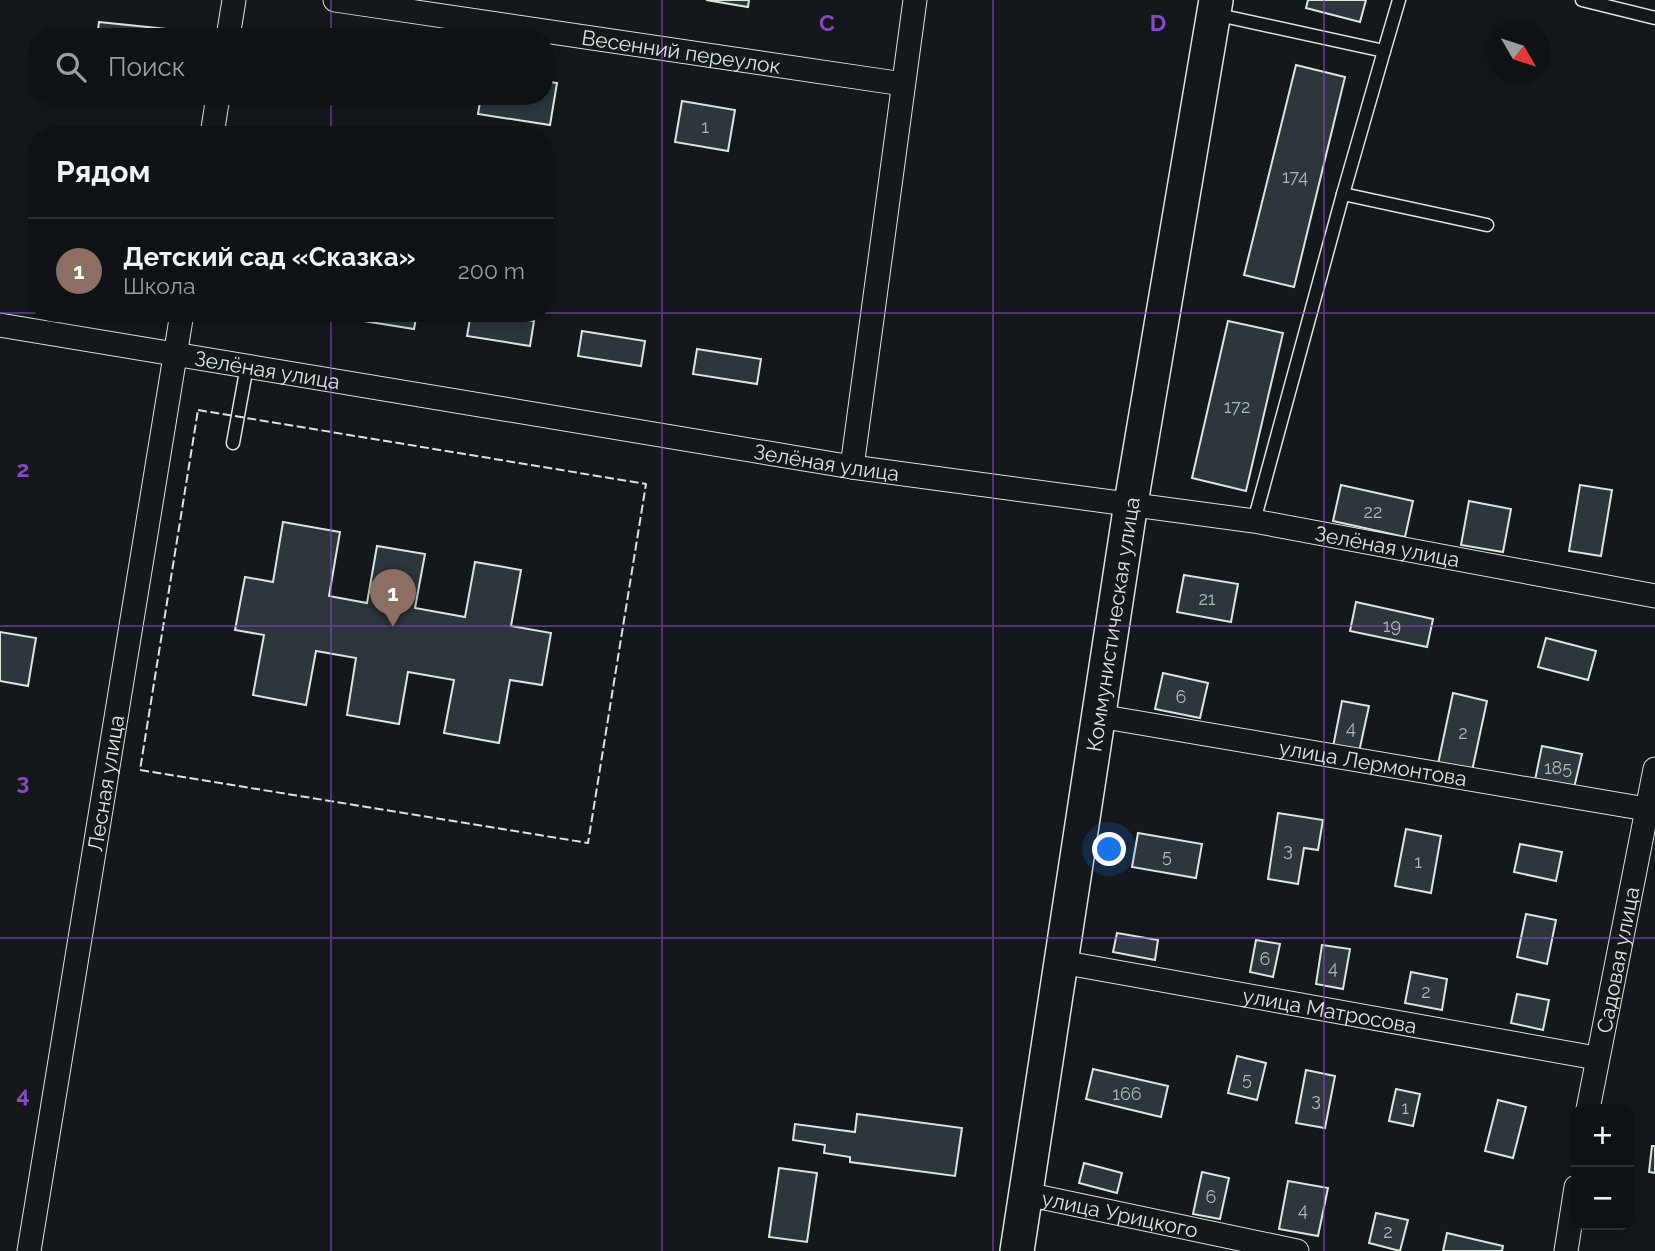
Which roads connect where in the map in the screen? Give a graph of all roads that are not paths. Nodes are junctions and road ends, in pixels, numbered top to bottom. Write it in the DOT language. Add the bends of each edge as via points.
graph roads {
  1 [pos="234,0"];
  2 [pos="335,0"];
  3 [pos="915,0"];
  4 [pos="1399,0"];
  5 [pos="1582,0"];
  6 [pos="1215,7"];
  7 [pos="1655,18"];
  8 [pos="229,28"];
  9 [pos="524,28"];
  10 [pos="553,32"];
  11 [pos="1384,51"];
  12 [pos="903,84"];
  13 [pos="217,105"];
  14 [pos="213,126"];
  15 [pos="1343,194"];
  16 [pos="1487,225"];
  17 [pos="180,322"];
  18 [pos="0,325"];
  19 [pos="175,354"];
  20 [pos="247,366"];
  21 [pos="233,443"];
  22 [pos="852,467"];
  23 [pos="1131,503"];
  24 [pos="1254,521"];
  25 [pos="1655,596"];
  26 [pos="1099,716"];
  27 [pos="1655,769"];
  28 [pos="1646,809"];
  29 [pos="1061,962"];
  30 [pos="1597,1058"];
  31 [pos="1589,1104"];
  32 [pos="1026,1194"];
  33 [pos="1571,1220"];
  34 [pos="29,1251"];
  35 [pos="1017,1251"];
  36 [pos="1297,1251"];
  37 [pos="1566,1251"];
  1 -- 8 [label="street"];
  2 -- 9 [label="street, Весенний переулок"];
  3 -- 12 [label="street"];
  4 -- 11 [label="lane"];
  5 -- 7 [label="lane"];
  6 -- 11 [label="lane"];
  6 -- 23 [label="street, Коммунистическая улица"];
  10 -- 12 [label="street, Весенний переулок"];
  11 -- 15 [label="lane"];
  12 -- 22 [label="street"];
  13 -- 14 [label="street"];
  15 -- 16 [label="lane"];
  15 -- 24 [label="lane"];
  17 -- 19 [label="street, Лесная улица"];
  18 -- 19 [label="street, Зелёная улица"];
  19 -- 20 [label="street, Зелёная улица"];
  19 -- 34 [label="street, Лесная улица"];
  20 -- 21 [label="lane"];
  20 -- 22 [label="street, Зелёная улица"];
  22 -- 23 [label="street, Зелёная улица"];
  23 -- 24 [label="street, Зелёная улица"];
  23 -- 26 [label="street, Коммунистическая улица"];
  24 -- 25 [label="street, Зелёная улица"];
  26 -- 28 [label="street, улица Лермонтова"];
  26 -- 29 [label="street, Коммунистическая улица"];
  27 -- 28 [label="street, Садовая улица"];
  28 -- 30 [label="street, Садовая улица"];
  29 -- 30 [label="street, улица Матросова"];
  29 -- 32 [label="street, Коммунистическая улица"];
  30 -- 31 [label="street, Садовая улица"];
  32 -- 35 [label="street, Коммунистическая улица"];
  32 -- 36 [label="street, улица Урицкого"];
  33 -- 37 [label="street"];
}
